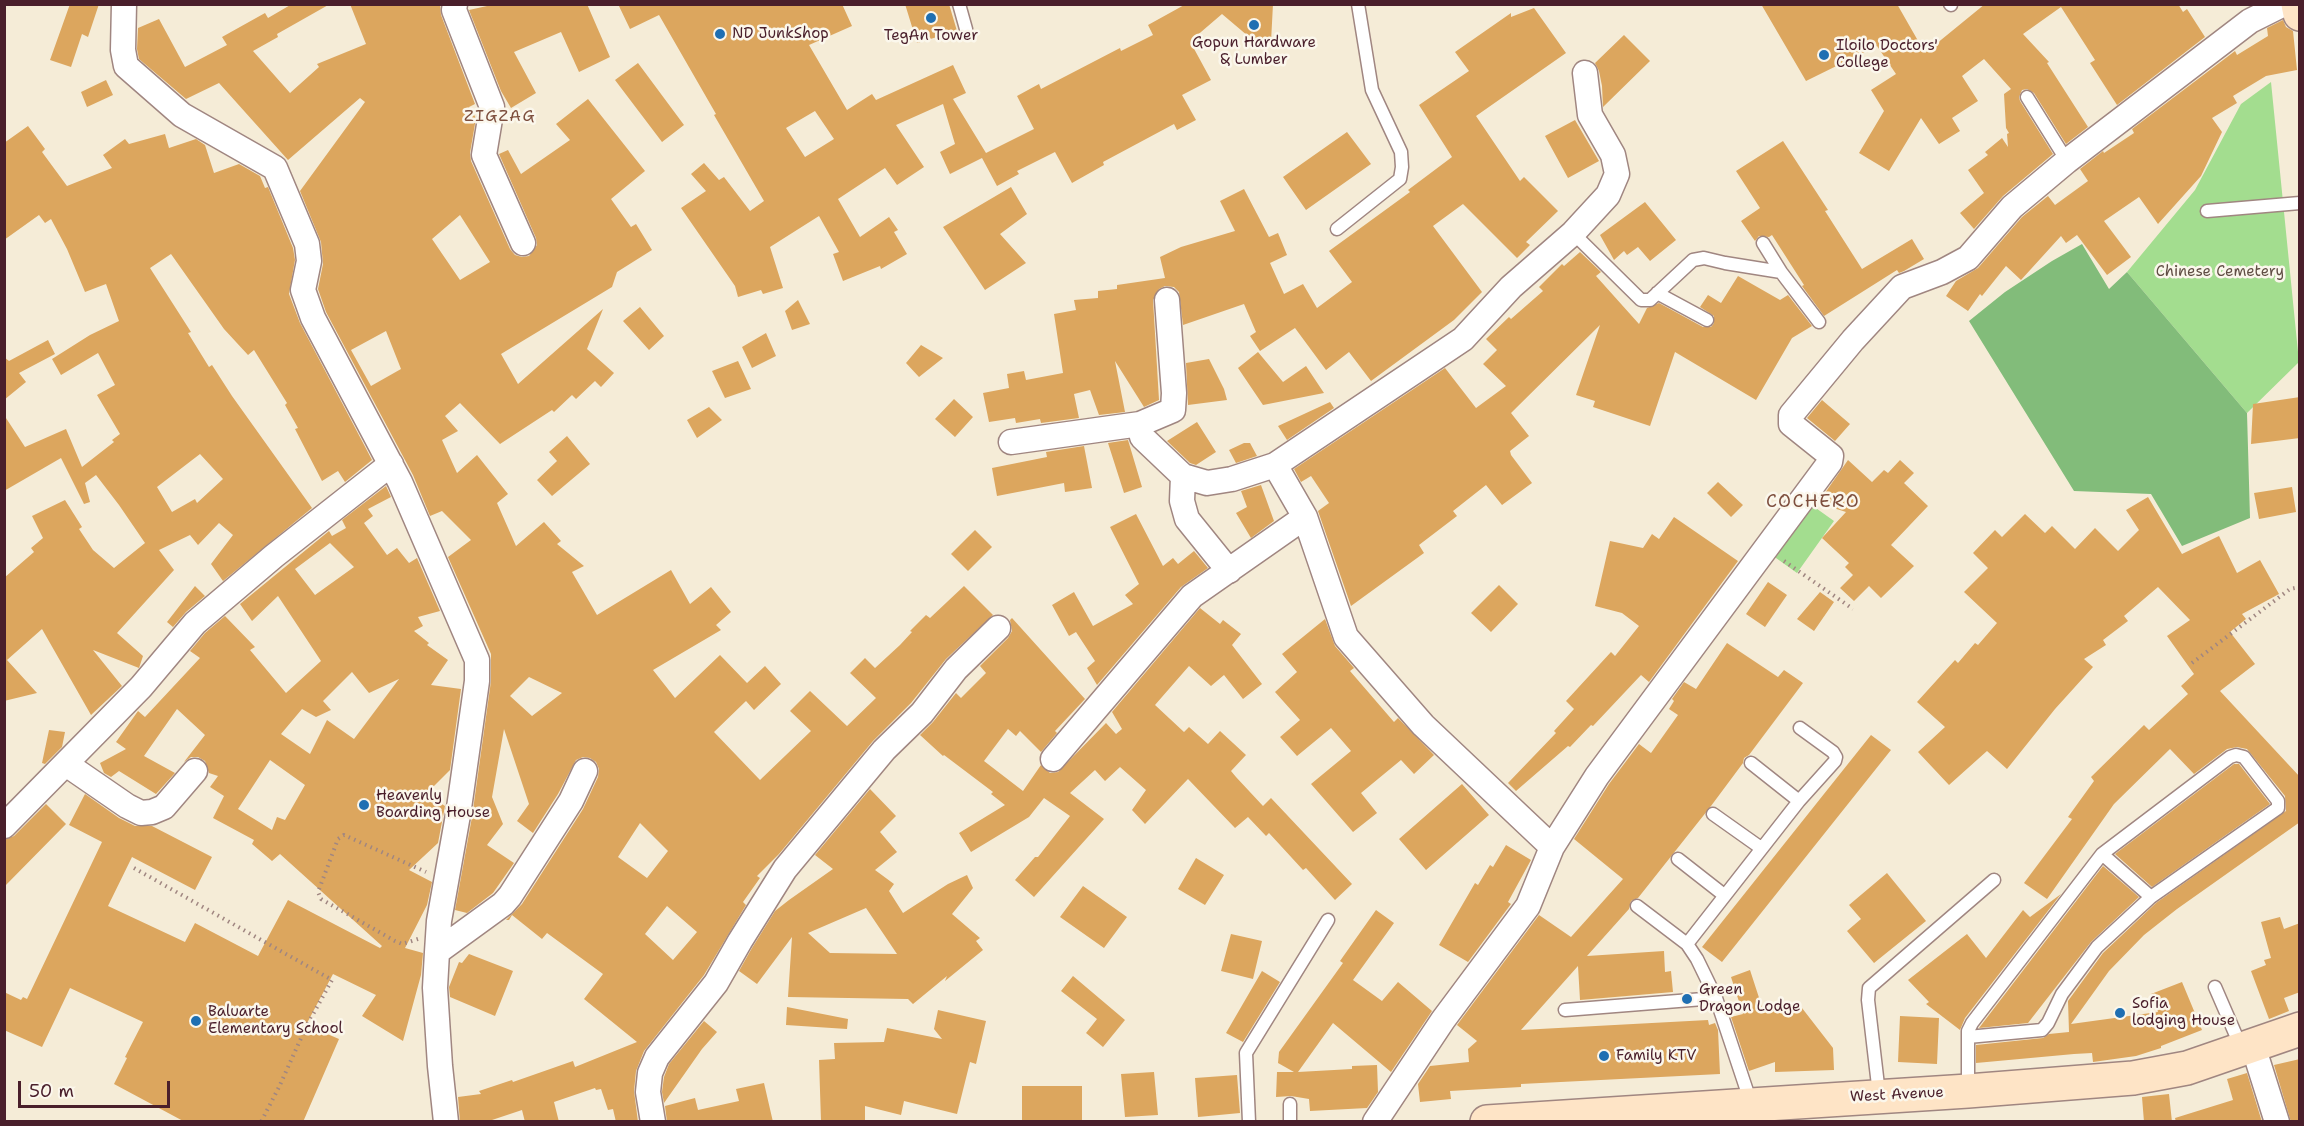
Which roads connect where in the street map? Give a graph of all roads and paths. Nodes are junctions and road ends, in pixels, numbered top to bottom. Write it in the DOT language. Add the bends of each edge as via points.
graph roads {
  1 [pos="124,4"];
  2 [pos="455,4"];
  3 [pos="958,4"];
  4 [pos="1358,4"];
  5 [pos="2284,4"];
  6 [pos="2298,4"];
  7 [pos="2300,14"];
  8 [pos="966,29"];
  9 [pos="1585,73"];
  10 [pos="2027,98"];
  11 [pos="2067,161"];
  12 [pos="2300,203"];
  13 [pos="2207,211"];
  14 [pos="1337,229"];
  15 [pos="1573,233"];
  16 [pos="523,243"];
  17 [pos="1763,243"];
  18 [pos="1781,272"];
  19 [pos="1658,293"];
  20 [pos="1167,300"];
  21 [pos="1707,320"];
  22 [pos="1819,322"];
  23 [pos="1140,424"];
  24 [pos="1011,442"];
  25 [pos="391,464"];
  26 [pos="1275,465"];
  27 [pos="1183,476"];
  28 [pos="1305,517"];
  29 [pos="1766,548"];
  30 [pos="1229,571"];
  31 [pos="2300,587"];
  32 [pos="1853,609"];
  33 [pos="998,628"];
  34 [pos="2192,663"];
  35 [pos="1800,728"];
  36 [pos="1053,759"];
  37 [pos="1751,763"];
  38 [pos="66,764"];
  39 [pos="195,771"];
  40 [pos="585,771"];
  41 [pos="1799,801"];
  42 [pos="1713,814"];
  43 [pos="4,826"];
  44 [pos="1552,847"];
  45 [pos="1761,848"];
  46 [pos="2102,854"];
  47 [pos="1678,859"];
  48 [pos="135,868"];
  49 [pos="1994,880"];
  50 [pos="445,881"];
  51 [pos="1724,895"];
  52 [pos="2151,897"];
  53 [pos="1637,906"];
  54 [pos="1328,920"];
  55 [pos="439,921"];
  56 [pos="1687,944"];
  57 [pos="437,952"];
  58 [pos="2215,987"];
  59 [pos="1716,998"];
  60 [pos="1565,1010"];
  61 [pos="2300,1029"];
  62 [pos="1968,1037"];
  63 [pos="2248,1048"];
  64 [pos="1968,1091"];
  65 [pos="1880,1096"];
  66 [pos="1290,1104"];
  67 [pos="1751,1104"];
  68 [pos="261,1122"];
  69 [pos="446,1122"];
  70 [pos="653,1122"];
  71 [pos="1250,1122"];
  72 [pos="1290,1122"];
  73 [pos="1375,1122"];
  74 [pos="1487,1122"];
  75 [pos="2277,1122"];
  1 -- 25 [label="street" via="126,66 182,115 275,168 307,244 309,261 303,290 313,318"];
  2 -- 16 [label="street" via="492,106 484,155"];
  3 -- 8 [label="lane"];
  4 -- 14 [label="lane" via="1372,90 1401,152 1402,167 1400,179"];
  5 -- 11 [label="street" via="2250,21"];
  6 -- 7 [label="main road"];
  9 -- 15 [label="street" via="1590,115 1613,155 1617,174 1608,195"];
  10 -- 11 [label="lane"];
  11 -- 29 [label="street" via="2012,207 1968,258 1902,287 1791,415 1791,424 1831,459"];
  12 -- 13 [label="lane"];
  15 -- 19 [label="lane" via="1641,300 1650,300"];
  15 -- 26 [label="street" via="1510,287 1463,339"];
  17 -- 18 [label="lane"];
  18 -- 19 [label="lane" via="1704,258 1693,260"];
  18 -- 22 [label="lane"];
  19 -- 21 [label="lane"];
  20 -- 23 [label="street" via="1173,410"];
  23 -- 24 [label="street"];
  23 -- 27 [label="street" via="1142,437"];
  25 -- 38 [label="street" via="195,623 141,687"];
  25 -- 50 [label="street" via="477,660 458,815"];
  26 -- 27 [label="street" via="1207,483"];
  26 -- 28 [label="street"];
  27 -- 30 [label="street" via="1182,501 1187,519"];
  28 -- 30 [label="street"];
  28 -- 44 [label="street" via="1346,637 1423,725"];
  29 -- 32 [label="path"];
  29 -- 44 [label="street" via="1597,776"];
  30 -- 36 [label="street" via="1192,596"];
  31 -- 34 [label="path" via="2290,589"];
  33 -- 70 [label="street" via="884,750 785,869 716,983 657,1057 650,1072 648,1092"];
  35 -- 41 [label="lane" via="1836,757"];
  37 -- 41 [label="lane"];
  38 -- 39 [label="street" via="141,813 164,807"];
  38 -- 43 [label="street"];
  40 -- 57 [label="street" via="571,801 510,896"];
  41 -- 45 [label="lane"];
  42 -- 45 [label="lane"];
  44 -- 73 [label="street" via="1528,906 1443,1020"];
  45 -- 51 [label="lane"];
  46 -- 52 [label="lane"];
  46 -- 52 [label="lane" via="2230,757 2244,757 2278,801 2278,808"];
  46 -- 62 [label="lane" via="1972,1023"];
  47 -- 51 [label="lane"];
  48 -- 68 [label="path" via="332,980"];
  49 -- 65 [label="lane" via="1869,988"];
  50 -- 55 [label="street"];
  50 -- 55 [label="path" via="344,835 338,839 318,892 321,899 402,944 416,940"];
  51 -- 56 [label="lane"];
  52 -- 62 [label="lane" via="2097,947 2062,994 2042,1030"];
  53 -- 56 [label="lane"];
  54 -- 71 [label="lane" via="1246,1053"];
  55 -- 57 [label="street"];
  56 -- 59 [label="lane"];
  57 -- 69 [label="street" via="435,988"];
  58 -- 63 [label="lane"];
  59 -- 60 [label="lane"];
  59 -- 67 [label="lane"];
  61 -- 63 [label="main road, West Avenue"];
  62 -- 64 [label="lane"];
  63 -- 64 [label="main road, West Avenue" via="2187,1068 2133,1078"];
  63 -- 75 [label="street"];
  64 -- 65 [label="main road, West Avenue"];
  65 -- 67 [label="main road, West Avenue"];
  66 -- 72 [label="lane"];
  67 -- 74 [label="main road, West Avenue"];
}
